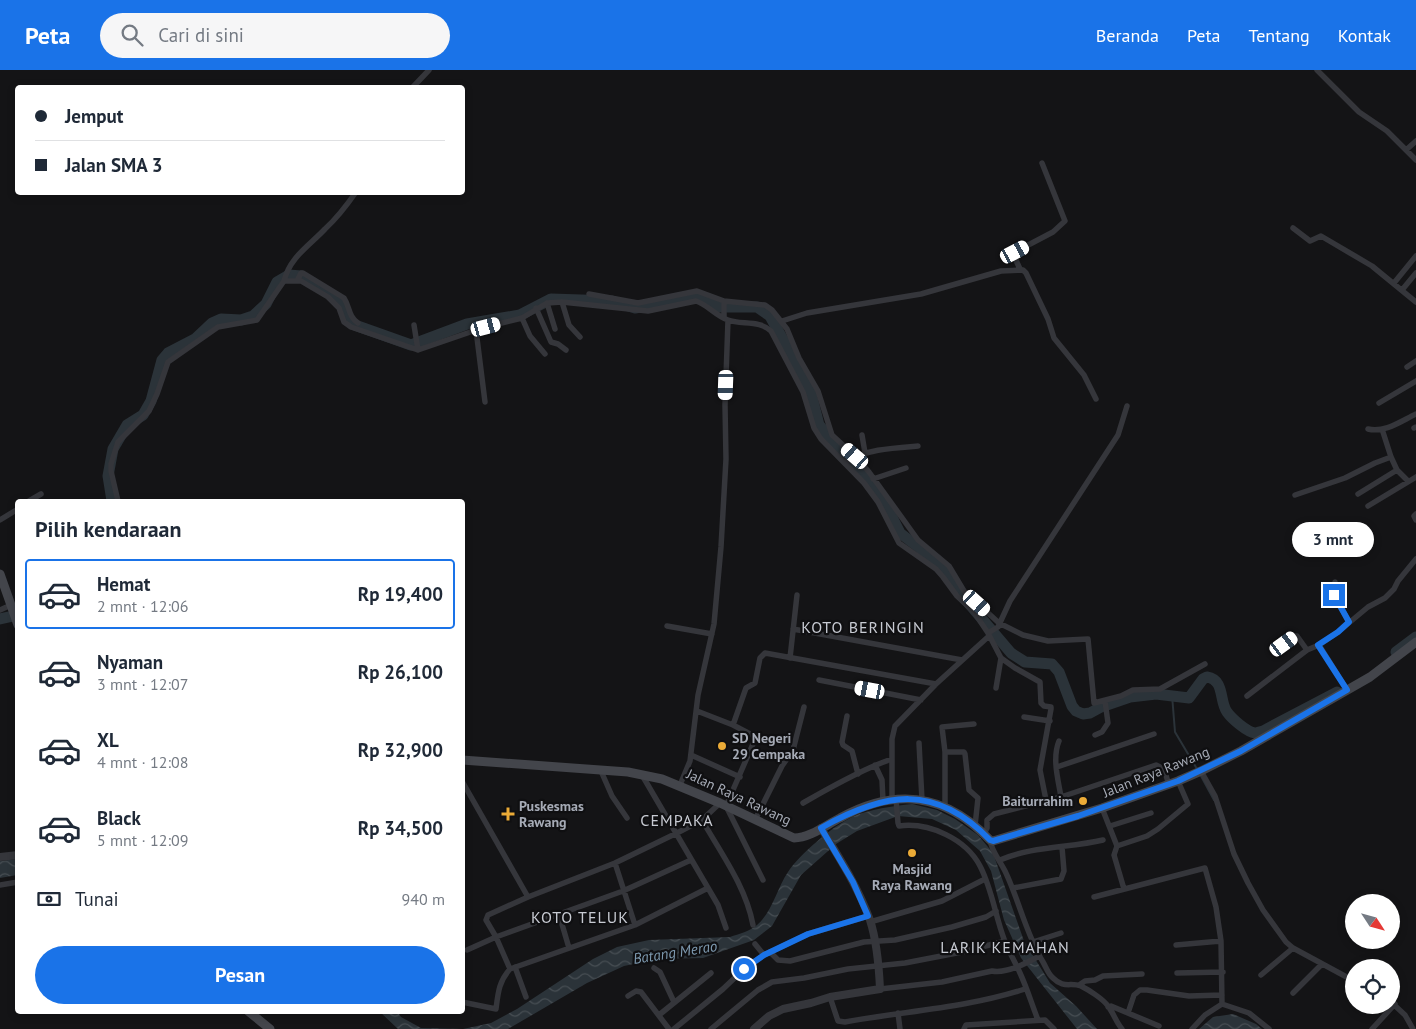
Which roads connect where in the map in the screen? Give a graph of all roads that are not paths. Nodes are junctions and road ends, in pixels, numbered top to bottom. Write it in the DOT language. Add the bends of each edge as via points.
graph roads {
  1 [pos="429,70"];
  2 [pos="1317,70"];
  3 [pos="415,85"];
  4 [pos="1416,141"];
  5 [pos="1406,150"];
  6 [pos="1416,160"];
  7 [pos="1042,164"];
  8 [pos="353,195"];
  9 [pos="1293,228"];
  10 [pos="1416,256"];
  11 [pos="1020,269"];
  12 [pos="1416,273"];
  13 [pos="298,278"];
  14 [pos="284,281"];
  15 [pos="1394,283"];
  16 [pos="1402,290"];
  17 [pos="589,294"];
  18 [pos="562,302"];
  19 [pos="724,302"];
  20 [pos="1416,302"];
  21 [pos="547,303"];
  22 [pos="536,308"];
  23 [pos="522,318"];
  24 [pos="725,318"];
  25 [pos="782,321"];
  26 [pos="358,323"];
  27 [pos="414,325"];
  28 [pos="555,329"];
  29 [pos="476,330"];
  30 [pos="580,337"];
  31 [pos="417,346"];
  32 [pos="566,350"];
  33 [pos="545,354"];
  34 [pos="1416,361"];
  35 [pos="1407,367"];
  36 [pos="1416,381"];
  37 [pos="1096,399"];
  38 [pos="485,402"];
  39 [pos="1379,403"];
  40 [pos="1128,406"];
  41 [pos="1416,414"];
  42 [pos="1368,429"];
  43 [pos="1382,429"];
  44 [pos="862,435"];
  45 [pos="918,446"];
  46 [pos="865,453"];
  47 [pos="855,457"];
  48 [pos="1390,458"];
  49 [pos="846,462"];
  50 [pos="906,468"];
  51 [pos="1397,470"];
  52 [pos="1416,477"];
  53 [pos="873,479"];
  54 [pos="1408,482"];
  55 [pos="40,494"];
  56 [pos="1295,494"];
  57 [pos="1358,494"];
  58 [pos="32,499"];
  59 [pos="118,499"];
  60 [pos="1368,506"];
  61 [pos="15,511"];
  62 [pos="1416,514"];
  63 [pos="0,520"];
  64 [pos="1416,520"];
  65 [pos="1416,559"];
  66 [pos="943,561"];
  67 [pos="936,569"];
  68 [pos="0,574"];
  69 [pos="1335,582"];
  70 [pos="797,595"];
  71 [pos="12,607"];
  72 [pos="0,610"];
  73 [pos="15,616"];
  74 [pos="1349,622"];
  75 [pos="998,625"];
  76 [pos="667,626"];
  77 [pos="793,629"];
  78 [pos="989,633"];
  79 [pos="712,634"];
  80 [pos="1416,642"];
  81 [pos="1284,644"];
  82 [pos="1318,645"];
  83 [pos="1308,650"];
  84 [pos="790,658"];
  85 [pos="1000,658"];
  86 [pos="962,660"];
  87 [pos="1205,664"];
  88 [pos="820,680"];
  89 [pos="936,684"];
  90 [pos="1346,687"];
  91 [pos="996,688"];
  92 [pos="1247,696"];
  93 [pos="921,700"];
  94 [pos="1106,704"];
  95 [pos="804,707"];
  96 [pos="697,711"];
  97 [pos="848,716"];
  98 [pos="1024,717"];
  99 [pos="1050,721"];
  100 [pos="974,724"];
  101 [pos="732,725"];
  102 [pos="1154,734"];
  103 [pos="1095,735"];
  104 [pos="1059,741"];
  105 [pos="919,743"];
  106 [pos="945,752"];
  107 [pos="691,754"];
  108 [pos="892,759"];
  109 [pos="465,760"];
  110 [pos="875,765"];
  111 [pos="1057,767"];
  112 [pos="601,771"];
  113 [pos="1201,771"];
  114 [pos="642,774"];
  115 [pos="858,774"];
  116 [pos="740,777"];
  117 [pos="1178,781"];
  118 [pos="1168,784"];
  119 [pos="680,785"];
  120 [pos="465,786"];
  121 [pos="1061,797"];
  122 [pos="922,800"];
  123 [pos="1046,800"];
  124 [pos="892,801"];
  125 [pos="803,803"];
  126 [pos="723,804"];
  127 [pos="946,806"];
  128 [pos="1102,808"];
  129 [pos="1151,813"];
  130 [pos="626,818"];
  131 [pos="702,820"];
  132 [pos="755,820"];
  133 [pos="976,826"];
  134 [pos="1110,826"];
  135 [pos="823,830"];
  136 [pos="678,834"];
  137 [pos="987,837"];
  138 [pos="1103,840"];
  139 [pos="1117,846"];
  140 [pos="1062,847"];
  141 [pos="15,855"];
  142 [pos="0,857"];
  143 [pos="691,860"];
  144 [pos="1000,860"];
  145 [pos="615,863"];
  146 [pos="985,879"];
  147 [pos="763,880"];
  148 [pos="15,882"];
  149 [pos="0,885"];
  150 [pos="708,888"];
  151 [pos="1013,888"];
  152 [pos="1124,889"];
  153 [pos="623,891"];
  154 [pos="528,897"];
  155 [pos="1094,897"];
  156 [pos="996,911"];
  157 [pos="559,914"];
  158 [pos="869,919"];
  159 [pos="635,925"];
  160 [pos="753,925"];
  161 [pos="726,928"];
  162 [pos="1061,933"];
  163 [pos="496,937"];
  164 [pos="1005,940"];
  165 [pos="1221,941"];
  166 [pos="874,942"];
  167 [pos="1033,942"];
  168 [pos="756,944"];
  169 [pos="1176,945"];
  170 [pos="569,948"];
  171 [pos="1293,948"];
  172 [pos="467,950"];
  173 [pos="767,954"];
  174 [pos="1038,956"];
  175 [pos="1322,964"];
  176 [pos="879,966"];
  177 [pos="1016,966"];
  178 [pos="512,968"];
  179 [pos="654,968"];
  180 [pos="1223,972"];
  181 [pos="711,973"];
  182 [pos="1177,973"];
  183 [pos="1142,974"];
  184 [pos="1261,975"];
  185 [pos="1345,976"];
  186 [pos="1079,985"];
  187 [pos="880,989"];
  188 [pos="1025,989"];
  189 [pos="1292,993"];
  190 [pos="1222,995"];
  191 [pos="628,996"];
  192 [pos="526,997"];
  193 [pos="830,998"];
  194 [pos="674,1002"];
  195 [pos="465,1003"];
  196 [pos="1222,1004"];
  197 [pos="1108,1007"];
  198 [pos="1400,1010"];
  199 [pos="898,1013"];
  200 [pos="1128,1013"];
  201 [pos="252,1014"];
  202 [pos="1384,1014"];
  203 [pos="659,1015"];
  204 [pos="1038,1020"];
  205 [pos="1159,1026"];
  206 [pos="270,1029"];
  207 [pos="669,1029"];
  208 [pos="674,1029"];
  209 [pos="711,1029"];
  210 [pos="754,1029"];
  211 [pos="900,1029"];
  212 [pos="964,1029"];
  213 [pos="1054,1029"];
  214 [pos="1122,1029"];
  215 [pos="1192,1029"];
  216 [pos="1270,1029"];
  217 [pos="1372,1029"];
  218 [pos="1413,1029"];
  1 -- 3 [label="street"];
  2 -- 5 [label="street" via="1359,112 1387,131"];
  4 -- 5 [label="street"];
  5 -- 6 [label="street"];
  7 -- 11 [label="street" via="1065,221 1053,232 1015,252"];
  8 -- 14 [label="street" via="325,229 307,244 286,270"];
  9 -- 15 [label="street" via="1310,241 1322,236"];
  10 -- 15 [label="street"];
  11 -- 25 [label="street" via="981,276 921,294 807,313"];
  11 -- 37 [label="street" via="1026,273 1054,338 1084,375"];
  12 -- 16 [label="street"];
  13 -- 14 [label="street"];
  13 -- 26 [label="street" via="303,273 344,298 350,315"];
  13 -- 31 [label="street" via="334,302 348,326"];
  14 -- 59 [label="street" via="257,320 218,327 168,362 149,411 118,442 111,471"];
  15 -- 16 [label="street"];
  16 -- 20 [label="street"];
  17 -- 19 [label="street" via="638,303 697,290"];
  18 -- 21 [label="street"];
  18 -- 24 [label="street" via="648,311 696,301"];
  18 -- 30 [label="street" via="569,325"];
  19 -- 24 [label="street"];
  19 -- 25 [label="street" via="765,305"];
  21 -- 22 [label="street"];
  21 -- 28 [label="street"];
  22 -- 23 [label="street"];
  22 -- 32 [label="street" via="551,342"];
  23 -- 29 [label="street"];
  23 -- 33 [label="street" via="530,336"];
  24 -- 49 [label="street" via="765,326 771,331 804,392 814,428"];
  24 -- 79 [label="street" via="726,459"];
  25 -- 47 [label="street" via="818,391 832,435"];
  27 -- 31 [label="street"];
  29 -- 31 [label="street"];
  29 -- 38 [label="street"];
  34 -- 35 [label="street"];
  36 -- 39 [label="street"];
  40 -- 75 [label="street" via="1118,435 1010,601"];
  41 -- 43 [label="street"];
  42 -- 43 [label="street"];
  43 -- 48 [label="street"];
  44 -- 46 [label="street"];
  45 -- 46 [label="street"];
  46 -- 47 [label="street"];
  47 -- 49 [label="street"];
  47 -- 53 [label="street"];
  48 -- 51 [label="street"];
  48 -- 56 [label="street" via="1346,478"];
  49 -- 67 [label="street" via="878,502 899,542"];
  50 -- 53 [label="street"];
  51 -- 54 [label="street"];
  51 -- 57 [label="street"];
  52 -- 54 [label="street"];
  53 -- 66 [label="street" via="915,537"];
  54 -- 60 [label="street"];
  55 -- 58 [label="street"];
  61 -- 63 [label="street"];
  62 -- 64 [label="street"];
  65 -- 74 [label="street" via="1385,598"];
  66 -- 67 [label="street"];
  66 -- 75 [label="street" via="960,586"];
  67 -- 78 [label="street"];
  68 -- 71 [label="main road"];
  69 -- 74 [label="street" via="1334,595"];
  70 -- 77 [label="street"];
  71 -- 72 [label="street"];
  71 -- 73 [label="main road"];
  74 -- 82 [label="street"];
  75 -- 78 [label="street"];
  75 -- 94 [label="street" via="1048,641 1088,640 1094,703"];
  76 -- 79 [label="street"];
  77 -- 84 [label="street"];
  77 -- 86 [label="street"];
  78 -- 85 [label="street"];
  78 -- 86 [label="street"];
  79 -- 96 [label="street"];
  80 -- 90 [label="main road, Jalan Raya Rawang" via="1370,676"];
  81 -- 83 [label="street" via="1297,636"];
  82 -- 83 [label="street"];
  82 -- 90 [label="street"];
  83 -- 92 [label="street"];
  84 -- 89 [label="street"];
  84 -- 101 [label="street" via="762,655 755,683 746,688"];
  85 -- 91 [label="street"];
  85 -- 99 [label="street" via="1040,682 1041,703 1051,707"];
  86 -- 89 [label="street"];
  87 -- 94 [label="street" via="1160,689 1133,690"];
  88 -- 93 [label="street"];
  89 -- 93 [label="street"];
  90 -- 113 [label="main road, Jalan Raya Rawang" via="1241,751"];
  93 -- 108 [label="street" via="895,726"];
  94 -- 103 [label="street" via="1108,724"];
  95 -- 132 [label="street" via="793,750"];
  96 -- 101 [label="street"];
  96 -- 107 [label="street"];
  97 -- 115 [label="street" via="842,742 852,751"];
  98 -- 99 [label="street"];
  99 -- 123 [label="street" via="1040,770"];
  100 -- 106 [label="street" via="942,727"];
  101 -- 116 [label="street" via="756,738"];
  102 -- 111 [label="street"];
  104 -- 111 [label="street" via="1055,750"];
  105 -- 122 [label="street"];
  106 -- 127 [label="street"];
  106 -- 133 [label="street" via="965,754 969,790 978,798"];
  107 -- 116 [label="street"];
  107 -- 119 [label="street"];
  108 -- 110 [label="street"];
  108 -- 124 [label="street"];
  109 -- 112 [label="main road, Jalan Raya Rawang"];
  110 -- 115 [label="street"];
  110 -- 124 [label="street"];
  111 -- 121 [label="street"];
  112 -- 114 [label="main road, Jalan Raya Rawang"];
  112 -- 130 [label="street"];
  113 -- 117 [label="main road, Jalan Raya Rawang"];
  113 -- 171 [label="street" via="1215,796 1234,854 1262,910"];
  114 -- 119 [label="main road, Jalan Raya Rawang"];
  114 -- 136 [label="street"];
  115 -- 125 [label="street"];
  116 -- 126 [label="street"];
  117 -- 118 [label="main road, Jalan Raya Rawang"];
  117 -- 139 [label="street" via="1188,804 1147,836"];
  118 -- 121 [label="street" via="1164,769 1156,765"];
  118 -- 128 [label="main road, Jalan Raya Rawang"];
  119 -- 126 [label="main road, Jalan Raya Rawang"];
  120 -- 154 [label="street"];
  121 -- 123 [label="street"];
  122 -- 124 [label="main road, Jalan Raya Rawang"];
  122 -- 127 [label="main road, Jalan Raya Rawang"];
  123 -- 137 [label="street" via="994,814 987,820"];
  124 -- 135 [label="main road, Jalan Raya Rawang" via="849,812"];
  124 -- 146 [label="street" via="899,826 923,826 952,838 973,856"];
  126 -- 131 [label="street"];
  126 -- 132 [label="main road, Jalan Raya Rawang"];
  126 -- 147 [label="street"];
  127 -- 133 [label="main road, Jalan Raya Rawang"];
  128 -- 134 [label="street"];
  128 -- 137 [label="main road, Jalan Raya Rawang" via="993,841"];
  129 -- 134 [label="street"];
  131 -- 136 [label="street"];
  131 -- 160 [label="street" via="735,877"];
  132 -- 135 [label="main road, Jalan Raya Rawang" via="794,838"];
  133 -- 137 [label="main road, Jalan Raya Rawang"];
  134 -- 139 [label="street"];
  135 -- 158 [label="street" via="853,882"];
  136 -- 143 [label="street"];
  136 -- 145 [label="street"];
  137 -- 144 [label="street"];
  138 -- 140 [label="street"];
  139 -- 152 [label="street" via="1114,855"];
  140 -- 144 [label="street"];
  140 -- 151 [label="street" via="1064,871 1060,878"];
  141 -- 142 [label="street"];
  143 -- 150 [label="street"];
  143 -- 153 [label="street"];
  144 -- 151 [label="street"];
  145 -- 153 [label="street"];
  145 -- 154 [label="street"];
  146 -- 156 [label="street"];
  146 -- 158 [label="street" via="942,901"];
  148 -- 149 [label="street"];
  150 -- 159 [label="street"];
  150 -- 161 [label="street"];
  151 -- 167 [label="street"];
  152 -- 155 [label="street"];
  152 -- 165 [label="street" via="1205,868"];
  153 -- 157 [label="street"];
  153 -- 159 [label="street"];
  154 -- 163 [label="street" via="488,915 486,920"];
  156 -- 164 [label="street"];
  156 -- 166 [label="street" via="952,927"];
  157 -- 163 [label="street"];
  157 -- 170 [label="street"];
  158 -- 166 [label="street"];
  158 -- 173 [label="street" via="808,934"];
  159 -- 170 [label="street"];
  162 -- 167 [label="street"];
  163 -- 172 [label="street"];
  163 -- 178 [label="street"];
  164 -- 176 [label="street" via="926,959"];
  164 -- 177 [label="street"];
  165 -- 169 [label="street"];
  165 -- 180 [label="street"];
  166 -- 173 [label="street" via="790,961 778,960"];
  166 -- 176 [label="street"];
  167 -- 174 [label="street"];
  168 -- 173 [label="street"];
  170 -- 178 [label="street"];
  171 -- 175 [label="street"];
  171 -- 184 [label="street"];
  173 -- 208 [label="street" via="744,969"];
  174 -- 177 [label="street"];
  174 -- 186 [label="street" via="1058,983"];
  175 -- 185 [label="street"];
  175 -- 189 [label="street"];
  176 -- 187 [label="street"];
  176 -- 209 [label="street" via="772,982"];
  177 -- 187 [label="street" via="942,982"];
  177 -- 188 [label="street"];
  178 -- 192 [label="street"];
  178 -- 195 [label="street" via="499,986 496,1009"];
  179 -- 194 [label="street" via="660,972"];
  180 -- 182 [label="street"];
  180 -- 190 [label="street"];
  181 -- 194 [label="street"];
  183 -- 186 [label="street" via="1103,976"];
  186 -- 197 [label="street"];
  187 -- 193 [label="street"];
  188 -- 199 [label="street" via="982,1001"];
  188 -- 204 [label="street"];
  190 -- 196 [label="street"];
  190 -- 200 [label="street" via="1189,996 1140,990 1134,995"];
  191 -- 203 [label="street" via="639,991"];
  193 -- 199 [label="street" via="836,1018 841,1022"];
  193 -- 210 [label="street" via="783,1009"];
  194 -- 203 [label="street"];
  196 -- 215 [label="street"];
  196 -- 216 [label="street" via="1249,1013"];
  197 -- 200 [label="street"];
  197 -- 214 [label="street"];
  198 -- 218 [label="street"];
  199 -- 211 [label="street"];
  200 -- 205 [label="street"];
  201 -- 206 [label="main road"];
  202 -- 217 [label="street"];
  203 -- 207 [label="street"];
  204 -- 212 [label="street" via="966,1025"];
  204 -- 213 [label="street" via="1048,1021"];
}
